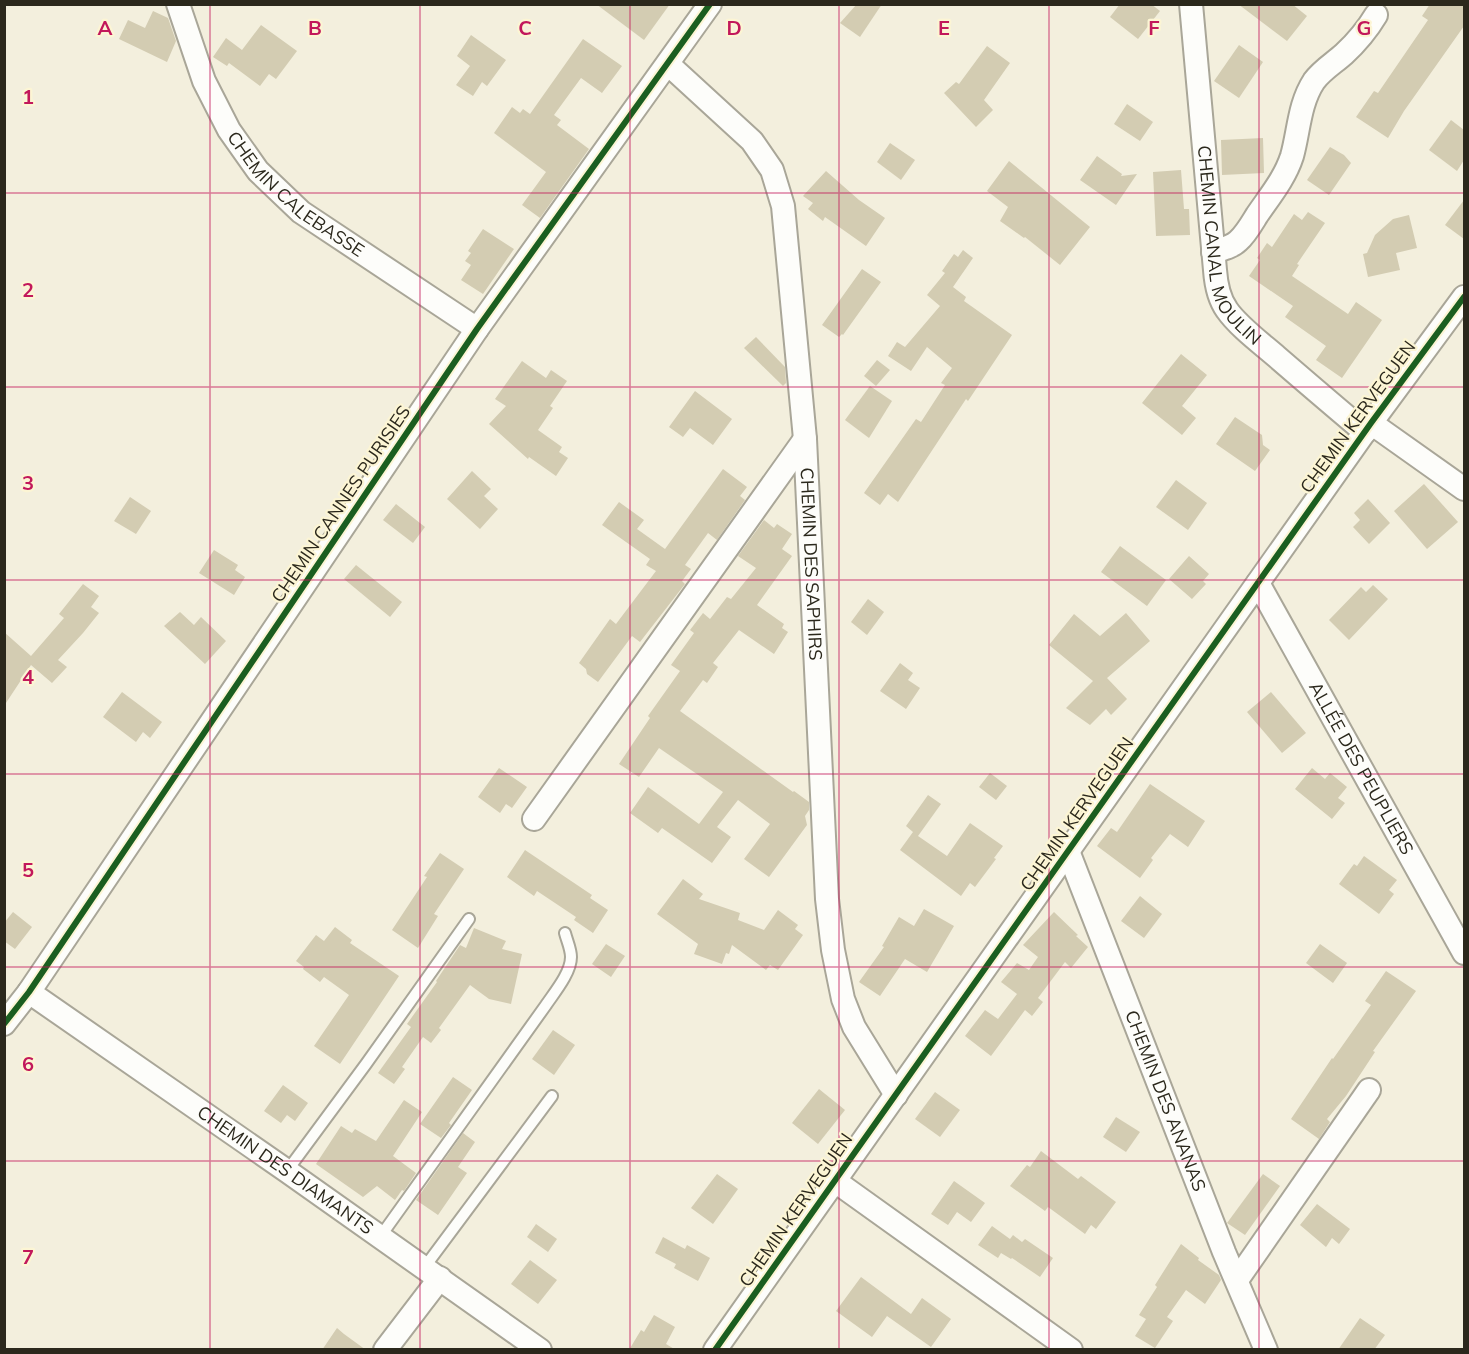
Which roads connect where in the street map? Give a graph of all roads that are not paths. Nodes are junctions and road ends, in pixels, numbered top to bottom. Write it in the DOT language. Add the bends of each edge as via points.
graph roads {
  1 [pos="178,4"];
  2 [pos="710,4"];
  3 [pos="1191,4"];
  4 [pos="1376,15"];
  5 [pos="668,64"];
  6 [pos="1213,252"];
  7 [pos="1464,297"];
  8 [pos="477,329"];
  9 [pos="1368,427"];
  10 [pos="806,439"];
  11 [pos="1464,489"];
  12 [pos="1258,583"];
  13 [pos="534,819"];
  14 [pos="1068,851"];
  15 [pos="469,919"];
  16 [pos="565,933"];
  17 [pos="1464,953"];
  18 [pos="29,992"];
  19 [pos="4,1024"];
  20 [pos="1369,1090"];
  21 [pos="896,1095"];
  22 [pos="552,1096"];
  23 [pos="287,1170"];
  24 [pos="835,1181"];
  25 [pos="380,1236"];
  26 [pos="432,1273"];
  27 [pos="1237,1280"];
  28 [pos="538,1349"];
  29 [pos="385,1350"];
  30 [pos="715,1350"];
  31 [pos="1071,1350"];
  32 [pos="1266,1350"];
  1 -- 8 [label="street, CHEMIN CALEBASSE" via="204,81 229,130 258,171 301,212"];
  2 -- 5 [label="street, CHEMIN CANNES PURISIES"];
  3 -- 6 [label="street, CHEMIN CANAL MOULIN"];
  4 -- 6 [label="street" via="1362,37 1314,81 1299,118 1284,176 1246,232 1238,241"];
  5 -- 8 [label="street, CHEMIN CANNES PURISIES"];
  5 -- 10 [label="street, CHEMIN DES SAPHIRS" via="752,141 772,170 783,206"];
  6 -- 9 [label="street, CHEMIN CANAL MOULIN" via="1216,284 1232,317 1268,350"];
  7 -- 9 [label="street, CHEMIN KERVEGUEN"];
  8 -- 18 [label="street, CHEMIN CANNES PURISIES"];
  9 -- 11 [label="street, CHEMIN CANAL MOULIN"];
  9 -- 12 [label="street, CHEMIN KERVEGUEN"];
  10 -- 13 [label="street"];
  10 -- 21 [label="street, CHEMIN DES SAPHIRS" via="827,899 833,950 843,999 854,1027"];
  12 -- 14 [label="street, CHEMIN KERVEGUEN"];
  12 -- 17 [label="street, ALLÉE DES PEUPLIERS"];
  14 -- 21 [label="street, CHEMIN KERVEGUEN"];
  14 -- 27 [label="street, CHEMIN DES ANANAS"];
  15 -- 23 [label="lane"];
  16 -- 25 [label="lane" via="571,958 568,971"];
  18 -- 19 [label="street, CHEMIN CANNES PURISIES"];
  18 -- 23 [label="street, CHEMIN DES DIAMANTS"];
  20 -- 27 [label="street"];
  21 -- 24 [label="street, CHEMIN KERVEGUEN"];
  22 -- 26 [label="lane"];
  23 -- 25 [label="street, CHEMIN DES DIAMANTS"];
  24 -- 30 [label="street, CHEMIN KERVEGUEN"];
  24 -- 31 [label="street"];
  25 -- 26 [label="street, CHEMIN DES DIAMANTS"];
  26 -- 28 [label="street, CHEMIN DES DIAMANTS"];
  26 -- 29 [label="street"];
  27 -- 32 [label="street, CHEMIN DES ANANAS"];
}
